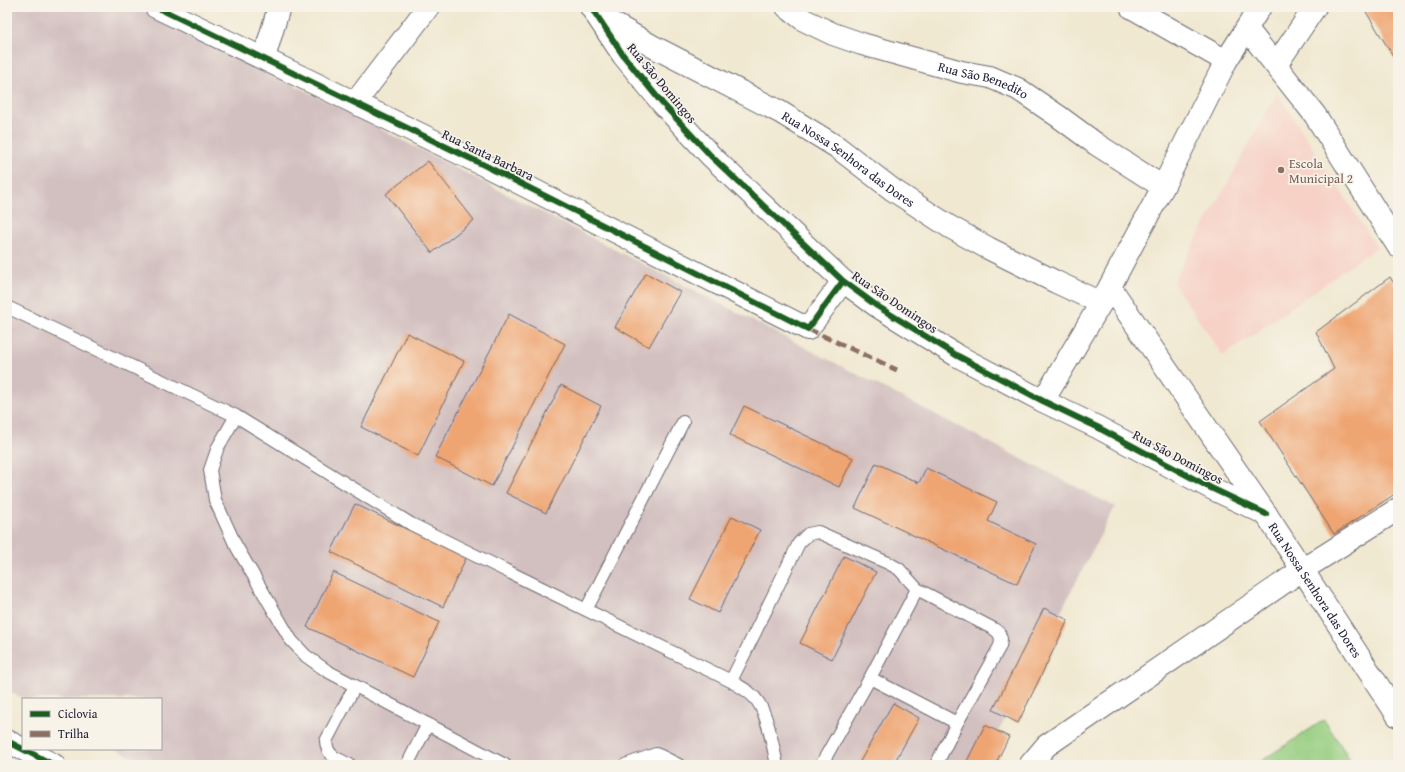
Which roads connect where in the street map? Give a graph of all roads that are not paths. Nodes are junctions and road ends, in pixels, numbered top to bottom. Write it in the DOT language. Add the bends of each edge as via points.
graph roads {
  1 [pos="156,7"];
  2 [pos="279,7"];
  3 [pos="428,7"];
  4 [pos="787,7"];
  5 [pos="1131,7"];
  6 [pos="1260,7"];
  7 [pos="1315,7"];
  8 [pos="594,10"];
  9 [pos="1247,29"];
  10 [pos="264,58"];
  11 [pos="1226,61"];
  12 [pos="1276,65"];
  13 [pos="355,103"];
  14 [pos="1163,187"];
  15 [pos="1398,246"];
  16 [pos="843,281"];
  17 [pos="1106,295"];
  18 [pos="7,307"];
  19 [pos="1043,401"];
  20 [pos="236,416"];
  21 [pos="683,422"];
  22 [pos="1398,509"];
  23 [pos="1266,514"];
  24 [pos="1302,570"];
  25 [pos="917,589"];
  26 [pos="586,610"];
  27 [pos="870,678"];
  28 [pos="731,681"];
  29 [pos="355,686"];
  30 [pos="1398,716"];
  31 [pos="956,722"];
  32 [pos="428,724"];
  33 [pos="7,742"];
  34 [pos="22,749"];
  35 [pos="23,750"];
  36 [pos="662,761"];
  37 [pos="54,765"];
  38 [pos="350,765"];
  39 [pos="407,765"];
  40 [pos="505,765"];
  41 [pos="625,765"];
  42 [pos="679,765"];
  43 [pos="777,765"];
  44 [pos="821,765"];
  45 [pos="936,765"];
  46 [pos="1030,765"];
  1 -- 10 [label="street, Rua Santa Barbara"];
  2 -- 10 [label="street"];
  3 -- 13 [label="street"];
  4 -- 14 [label="street, Rua São Benedito" via="804,20 833,34 962,72 990,76 1018,89"];
  5 -- 11 [label="street"];
  6 -- 9 [label="street"];
  7 -- 12 [label="street"];
  8 -- 16 [label="street, Rua São Domingos" via="623,55 662,103 716,161"];
  8 -- 17 [label="street, Rua Nossa Senhora das Dores" via="652,46 780,112 837,147 893,190 950,227 1056,282"];
  9 -- 11 [label="street"];
  9 -- 12 [label="street"];
  10 -- 13 [label="street, Rua Santa Barbara"];
  11 -- 14 [label="street"];
  12 -- 15 [label="street" via="1315,115"];
  13 -- 16 [label="street, Rua Santa Barbara" via="484,165 808,329"];
  14 -- 17 [label="street"];
  16 -- 19 [label="street, Rua São Domingos" via="877,306 956,355"];
  17 -- 19 [label="street"];
  17 -- 23 [label="street, Rua Nossa Senhora das Dores"];
  18 -- 20 [label="lane"];
  19 -- 23 [label="street, Rua São Domingos"];
  20 -- 26 [label="lane" via="401,518"];
  20 -- 29 [label="lane" via="218,447 210,470 215,500 232,538 291,640 306,656"];
  21 -- 26 [label="lane"];
  22 -- 24 [label="street"];
  23 -- 24 [label="street, Rua Nossa Senhora das Dores"];
  24 -- 30 [label="street, Rua Nossa Senhora das Dores"];
  24 -- 46 [label="street" via="1046,746"];
  25 -- 27 [label="lane"];
  25 -- 28 [label="lane" via="899,569 888,562 818,532 808,534 799,543"];
  25 -- 31 [label="lane" via="994,629 1001,639 1000,646"];
  26 -- 28 [label="lane"];
  27 -- 31 [label="lane"];
  27 -- 44 [label="lane"];
  28 -- 43 [label="lane" via="759,702 765,715"];
  29 -- 32 [label="lane"];
  29 -- 38 [label="lane" via="326,741 327,750"];
  31 -- 45 [label="lane"];
  32 -- 39 [label="lane"];
  32 -- 40 [label="lane"];
  33 -- 34 [label="street"];
  35 -- 37 [label="street"];
  36 -- 41 [label="lane" via="656,754"];
  36 -- 42 [label="lane"];
}
